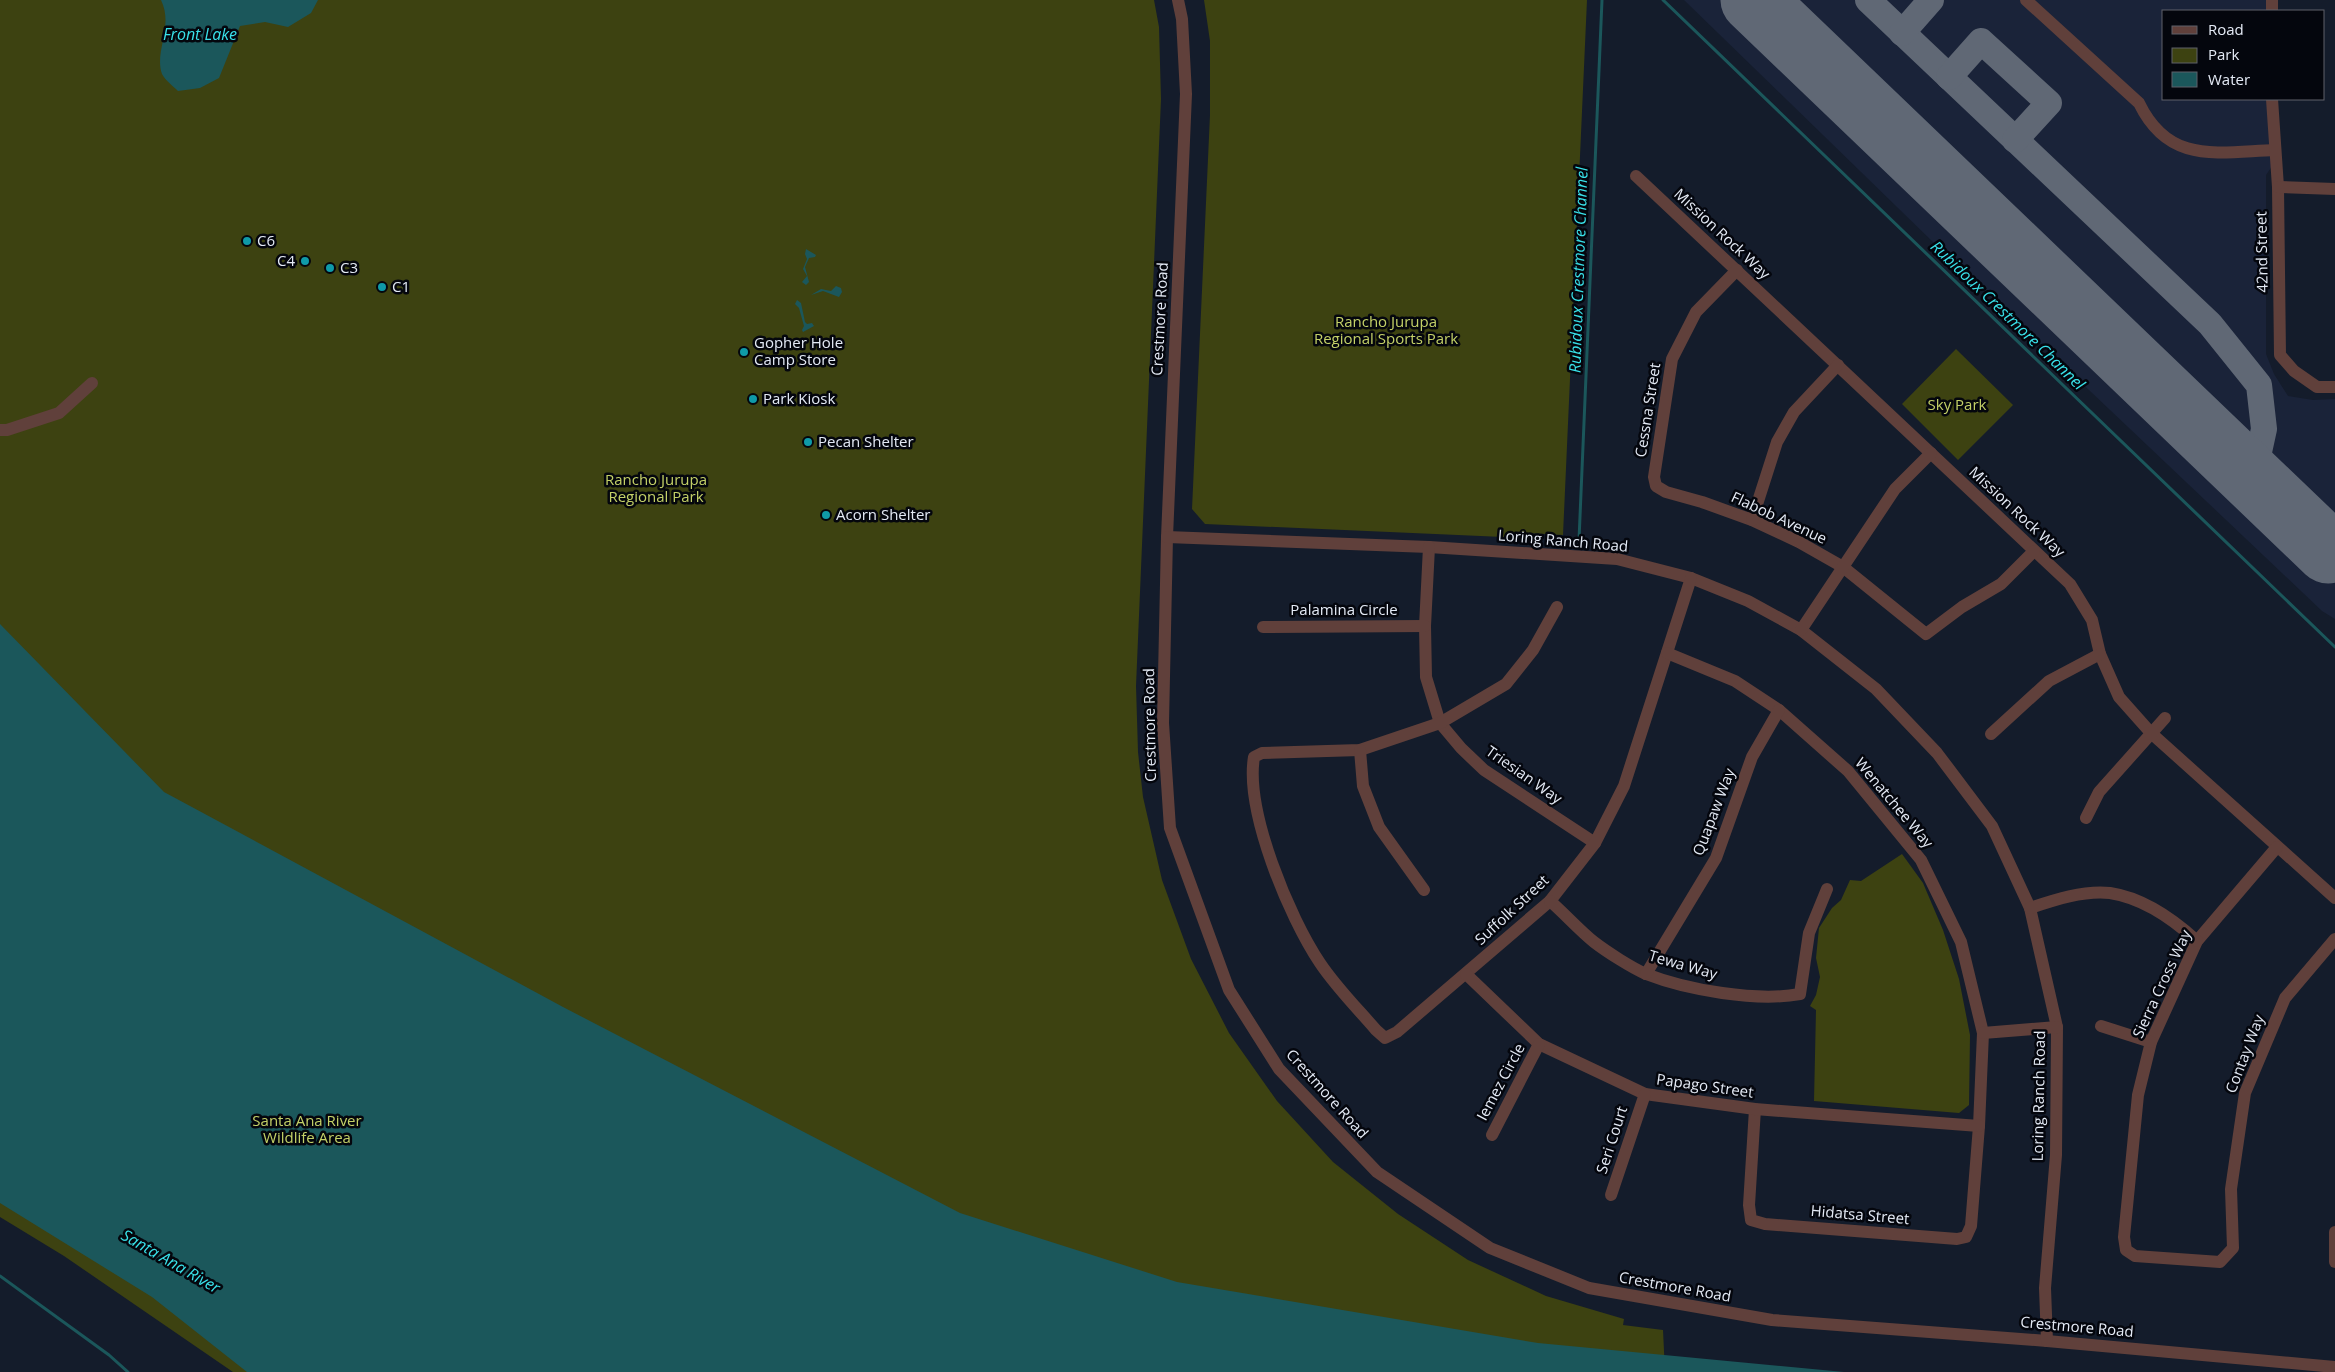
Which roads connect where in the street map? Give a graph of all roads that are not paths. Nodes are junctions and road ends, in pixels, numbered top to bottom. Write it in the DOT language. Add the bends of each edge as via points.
graph roads {
  1 [pos="1178,0"];
  2 [pos="2026,0"];
  3 [pos="2272,100"];
  4 [pos="2275,150"];
  5 [pos="1636,176"];
  6 [pos="2278,187"];
  7 [pos="2335,189"];
  8 [pos="1737,270"];
  9 [pos="1838,366"];
  10 [pos="92,383"];
  11 [pos="2335,387"];
  12 [pos="0,430"];
  13 [pos="1931,453"];
  14 [pos="1656,486"];
  15 [pos="1752,520"];
  16 [pos="1167,537"];
  17 [pos="1429,547"];
  18 [pos="2034,551"];
  19 [pos="1843,568"];
  20 [pos="1692,578"];
  21 [pos="1558,607"];
  22 [pos="1425,626"];
  23 [pos="1263,627"];
  24 [pos="1801,630"];
  25 [pos="1667,653"];
  26 [pos="2100,654"];
  27 [pos="1779,710"];
  28 [pos="2165,718"];
  29 [pos="1440,723"];
  30 [pos="2151,733"];
  31 [pos="1991,734"];
  32 [pos="1360,750"];
  33 [pos="2086,818"];
  34 [pos="1595,843"];
  35 [pos="2278,846"];
  36 [pos="1827,889"];
  37 [pos="1424,890"];
  38 [pos="2335,898"];
  39 [pos="1550,900"];
  40 [pos="2030,908"];
  41 [pos="2335,939"];
  42 [pos="2197,941"];
  43 [pos="1466,974"];
  44 [pos="1646,974"];
  45 [pos="2101,1026"];
  46 [pos="2057,1027"];
  47 [pos="1983,1033"];
  48 [pos="2151,1042"];
  49 [pos="1539,1044"];
  50 [pos="1645,1094"];
  51 [pos="1755,1109"];
  52 [pos="1979,1126"];
  53 [pos="1492,1135"];
  54 [pos="1611,1195"];
  55 [pos="2335,1232"];
  56 [pos="1966,1237"];
  57 [pos="2126,1250"];
  58 [pos="2335,1262"];
  59 [pos="2047,1341"];
  60 [pos="2335,1367"];
  1 -- 16 [label="street, Crestmore Road" via="1186,94"];
  2 -- 4 [label="street" via="2139,103 2147,118 2171,143 2194,152"];
  3 -- 4 [label="street, 42nd Street"];
  4 -- 6 [label="street, 42nd Street"];
  5 -- 8 [label="street, Mission Rock Way"];
  6 -- 7 [label="street"];
  6 -- 11 [label="street, 42nd Street" via="2280,355 2294,371 2317,387"];
  8 -- 9 [label="street, Mission Rock Way"];
  8 -- 14 [label="street, Cessna Street" via="1696,312 1672,359 1654,477"];
  9 -- 13 [label="street, Mission Rock Way"];
  9 -- 15 [label="street" via="1794,412 1777,442"];
  10 -- 12 [label="street" via="59,413"];
  13 -- 18 [label="street, Mission Rock Way"];
  13 -- 19 [label="street" via="1895,490"];
  14 -- 15 [label="street, Flabob Avenue"];
  15 -- 19 [label="street, Flabob Avenue"];
  16 -- 17 [label="street, Loring Ranch Road"];
  16 -- 59 [label="street, Crestmore Road" via="1163,722 1170,828 1229,990 1279,1069 1377,1172 1490,1248 1589,1288 1772,1320"];
  17 -- 20 [label="street, Loring Ranch Road" via="1616,559"];
  17 -- 22 [label="street, Triesian Way"];
  18 -- 19 [label="street, Flabob Avenue" via="2001,584 1962,606 1926,634"];
  18 -- 26 [label="street, Mission Rock Way" via="2070,584 2092,620"];
  19 -- 24 [label="street"];
  20 -- 24 [label="street, Loring Ranch Road" via="1748,601"];
  20 -- 25 [label="street, Suffolk Street"];
  21 -- 29 [label="street" via="1533,650 1506,684"];
  22 -- 23 [label="street, Palamina Circle"];
  22 -- 29 [label="street, Triesian Way" via="1426,677"];
  24 -- 40 [label="street, Loring Ranch Road" via="1876,689 1937,753 1992,826"];
  25 -- 27 [label="street, Wenatchee Way" via="1735,681"];
  25 -- 34 [label="street, Suffolk Street" via="1624,786"];
  26 -- 30 [label="street, Mission Rock Way" via="2120,697"];
  26 -- 31 [label="street" via="2048,681"];
  27 -- 44 [label="street, Quapaw Way" via="1752,757 1716,858"];
  27 -- 47 [label="street, Wenatchee Way" via="1848,772 1921,860 1961,942"];
  28 -- 30 [label="street"];
  29 -- 32 [label="street"];
  29 -- 34 [label="street, Triesian Way" via="1484,770"];
  30 -- 33 [label="street" via="2099,792"];
  30 -- 35 [label="street, Mission Rock Way"];
  32 -- 37 [label="street" via="1363,786 1379,827"];
  32 -- 43 [label="street, Suffolk Street" via="1262,753 1254,757 1255,806 1281,891 1320,963 1385,1038 1397,1032"];
  34 -- 39 [label="street, Suffolk Street"];
  35 -- 38 [label="street, Mission Rock Way"];
  35 -- 42 [label="street, Sierra Cross Way"];
  36 -- 44 [label="street, Tewa Way" via="1809,933 1800,994 1739,995 1695,988"];
  39 -- 43 [label="street, Suffolk Street"];
  39 -- 44 [label="street, Tewa Way" via="1595,943"];
  40 -- 42 [label="street" via="2080,895 2109,893 2142,903 2172,918"];
  40 -- 46 [label="street, Loring Ranch Road"];
  41 -- 57 [label="street, Contay Way" via="2285,998 2245,1093 2231,1188 2233,1248 2220,1262 2135,1256"];
  42 -- 48 [label="street, Sierra Cross Way"];
  43 -- 49 [label="street, Papago Street"];
  45 -- 48 [label="street"];
  46 -- 47 [label="street"];
  46 -- 59 [label="street, Loring Ranch Road" via="2056,1154 2045,1288"];
  47 -- 52 [label="street, Wenatchee Way"];
  48 -- 57 [label="street, Sierra Cross Way" via="2138,1095 2124,1237"];
  49 -- 50 [label="street, Papago Street"];
  49 -- 53 [label="street, Iemez Circle"];
  50 -- 51 [label="street, Papago Street"];
  50 -- 54 [label="street, Seri Court"];
  51 -- 52 [label="street, Papago Street"];
  51 -- 56 [label="street, Hidatsa Street" via="1749,1205 1751,1220 1765,1224 1957,1239"];
  52 -- 56 [label="street, Wenatchee Way" via="1971,1226"];
  55 -- 58 [label="street"];
  59 -- 60 [label="street, Crestmore Road"];
}
